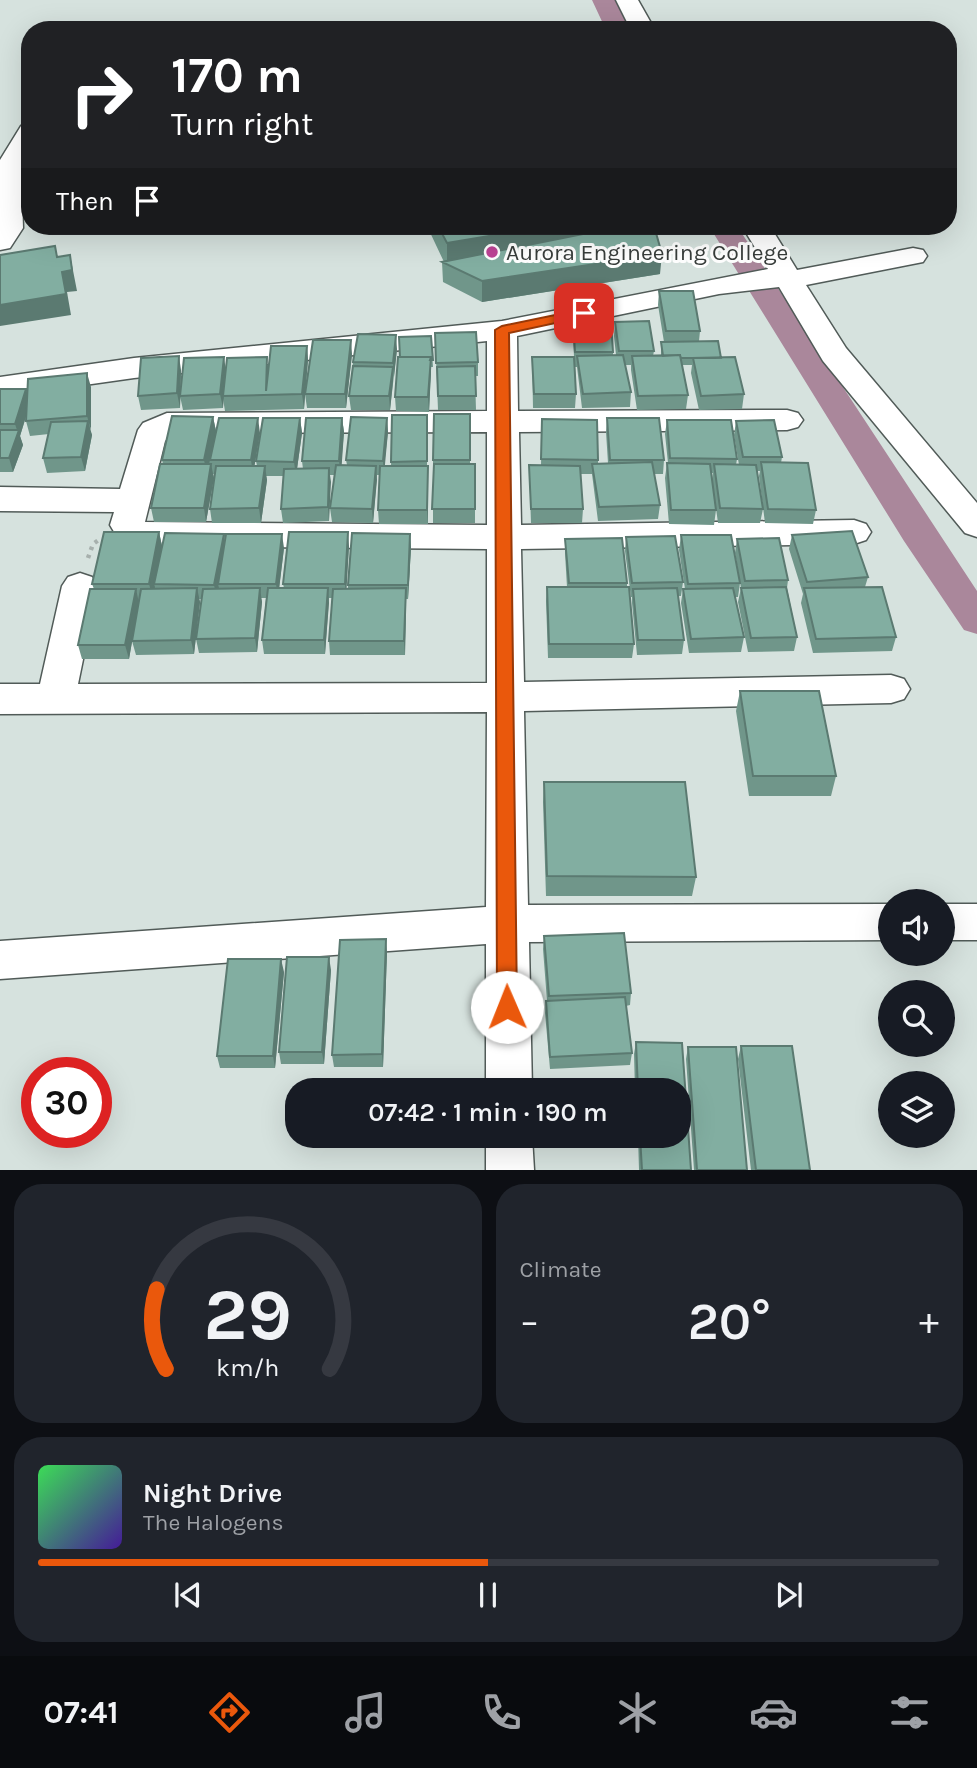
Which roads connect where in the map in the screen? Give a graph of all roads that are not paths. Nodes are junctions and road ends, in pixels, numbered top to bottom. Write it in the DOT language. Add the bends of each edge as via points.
graph roads {
  1 [pos="627,0"];
  2 [pos="638,21"];
  3 [pos="21,129"];
  4 [pos="4,169"];
  5 [pos="760,235"];
  6 [pos="0,242"];
  7 [pos="913,256"];
  8 [pos="780,279"];
  9 [pos="502,330"];
  10 [pos="0,387"];
  11 [pos="504,420"];
  12 [pos="786,421"];
  13 [pos="0,499"];
  14 [pos="130,513"];
  15 [pos="977,525"];
  16 [pos="854,532"];
  17 [pos="503,537"];
  18 [pos="80,586"];
  19 [pos="891,689"];
  20 [pos="507,697"];
  21 [pos="55,698"];
  22 [pos="0,699"];
  23 [pos="878,922"];
  24 [pos="955,922"];
  25 [pos="977,922"];
  26 [pos="506,924"];
  27 [pos="0,960"];
  28 [pos="509,1078"];
  29 [pos="509,1148"];
  30 [pos="510,1170"];
  1 -- 2 [label="street"];
  3 -- 4 [label="street"];
  4 -- 6 [label="street" via="9,228"];
  5 -- 8 [label="street"];
  7 -- 8 [label="street"];
  8 -- 9 [label="street" via="719,285"];
  8 -- 15 [label="street" via="847,371"];
  9 -- 10 [label="street" via="161,365"];
  9 -- 11 [label="street"];
  11 -- 12 [label="street"];
  11 -- 14 [label="street" via="167,424 155,430 149,441"];
  11 -- 17 [label="street"];
  13 -- 14 [label="street"];
  14 -- 17 [label="street" via="131,531 144,534"];
  16 -- 17 [label="street"];
  17 -- 20 [label="street"];
  18 -- 21 [label="street"];
  19 -- 20 [label="street"];
  20 -- 21 [label="street"];
  20 -- 26 [label="street"];
  21 -- 22 [label="street"];
  23 -- 26 [label="street"];
  24 -- 25 [label="street"];
  26 -- 27 [label="street"];
  26 -- 28 [label="street"];
  29 -- 30 [label="street"];
}
